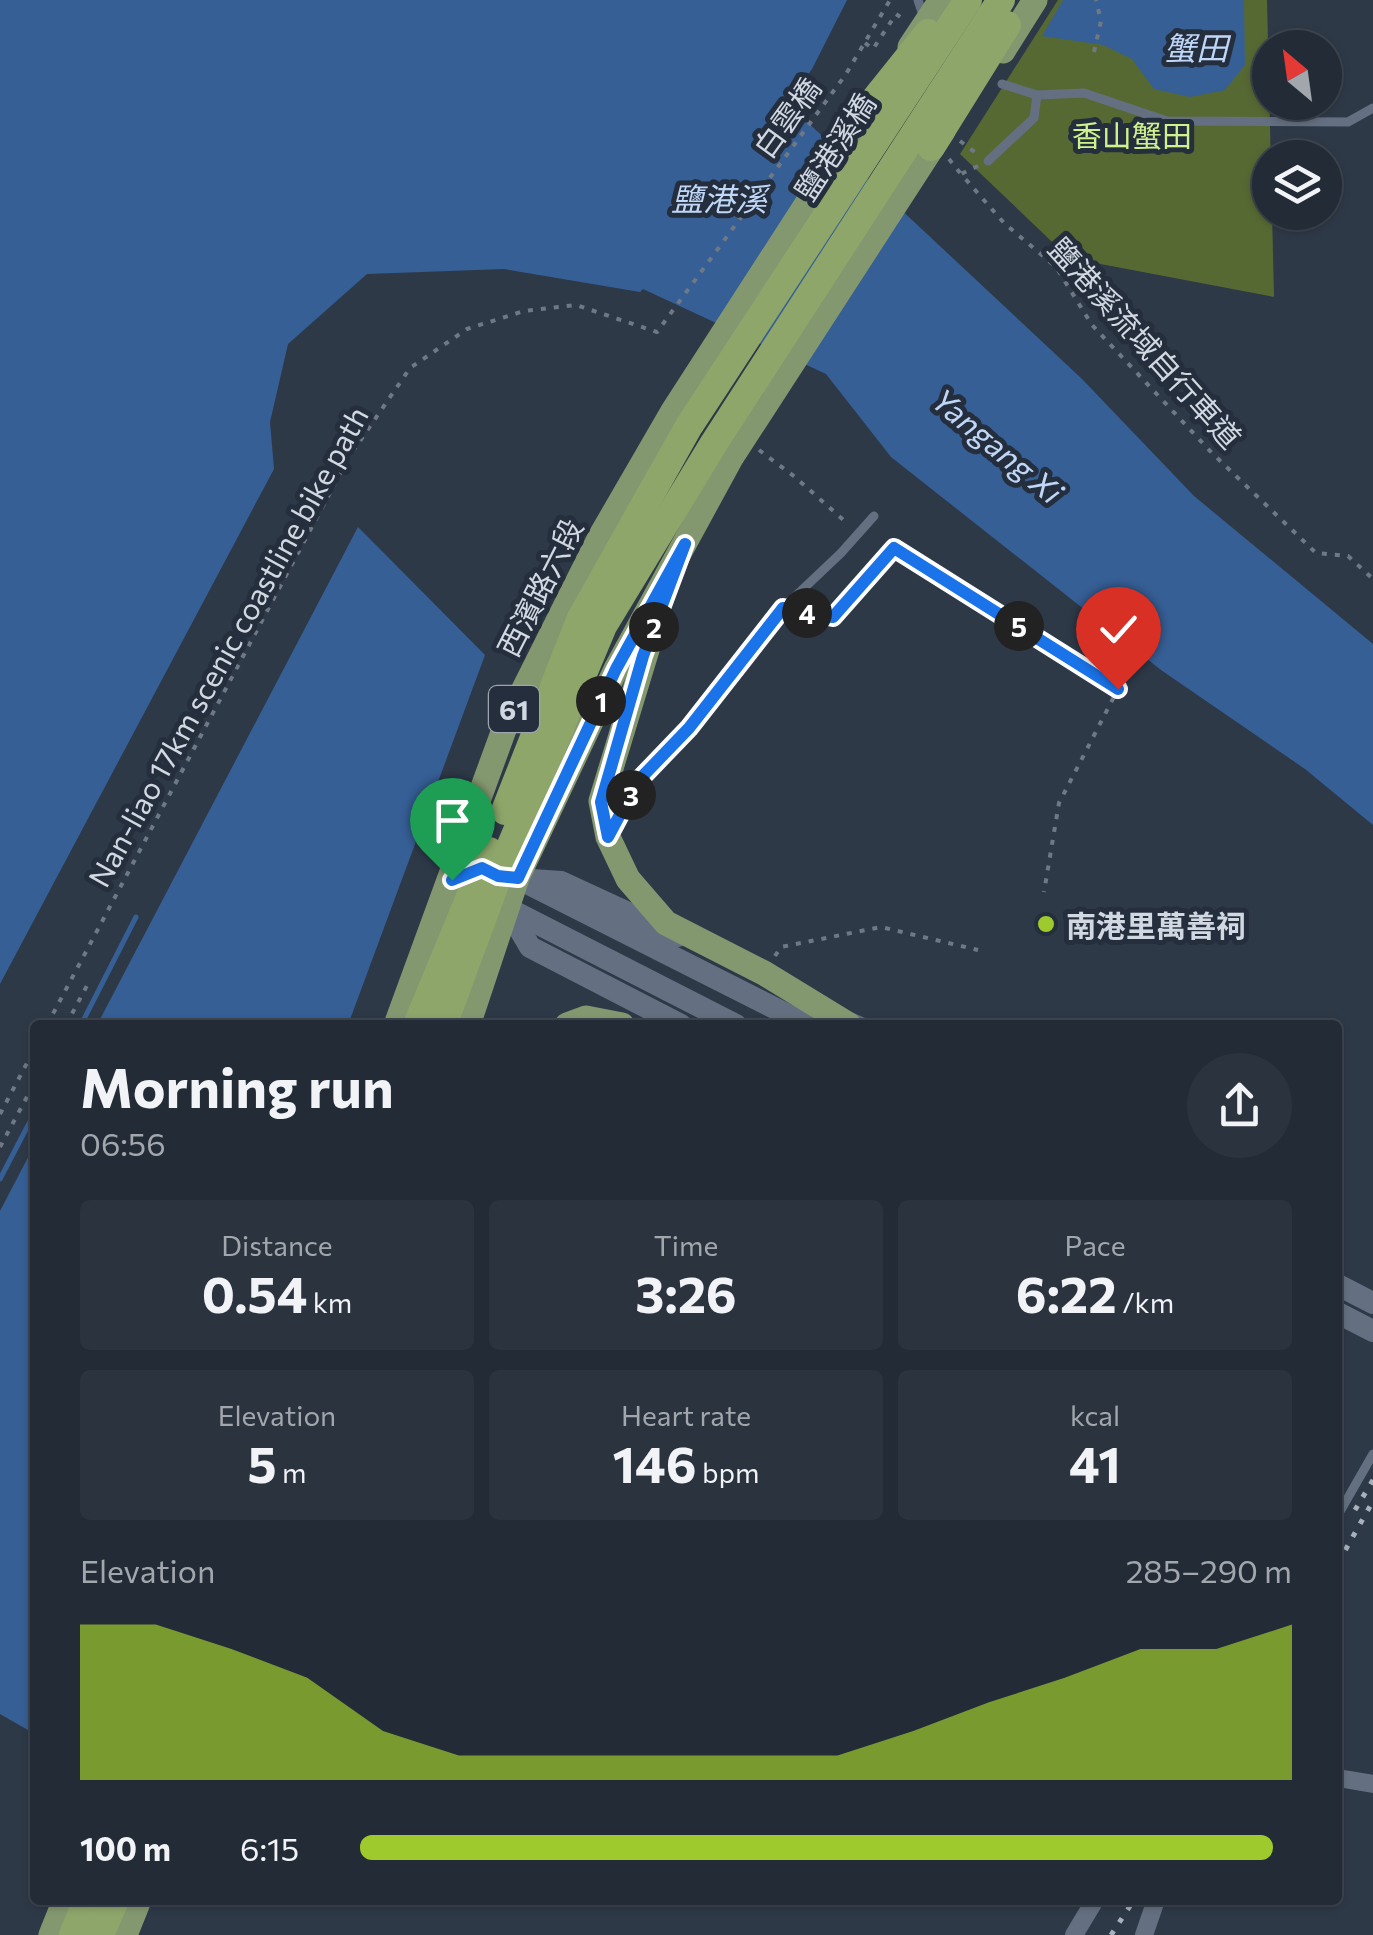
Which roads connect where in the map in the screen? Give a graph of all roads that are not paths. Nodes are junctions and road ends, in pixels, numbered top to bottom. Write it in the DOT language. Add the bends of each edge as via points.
graph roads {
  1 [pos="918,0"];
  2 [pos="942,0"];
  3 [pos="954,0"];
  4 [pos="1020,0"];
  5 [pos="1035,0"];
  6 [pos="990,15"];
  7 [pos="931,40"];
  8 [pos="1002,84"];
  9 [pos="1037,96"];
  10 [pos="868,108"];
  11 [pos="1373,108"];
  12 [pos="940,153"];
  13 [pos="988,161"];
  14 [pos="681,418"];
  15 [pos="731,448"];
  16 [pos="874,516"];
  17 [pos="685,544"];
  18 [pos="608,837"];
  19 [pos="499,874"];
  20 [pos="479,898"];
  21 [pos="803,994"];
  22 [pos="399,1020"];
  23 [pos="418,1020"];
  24 [pos="444,1020"];
  25 [pos="468,1020"];
  26 [pos="671,1020"];
  27 [pos="726,1020"];
  28 [pos="798,1020"];
  29 [pos="841,1020"];
  30 [pos="859,1020"];
  31 [pos="1342,1287"];
  32 [pos="1373,1303"];
  33 [pos="1342,1316"];
  34 [pos="1373,1331"];
  35 [pos="1373,1454"];
  36 [pos="1342,1508"];
  37 [pos="1342,1779"];
  38 [pos="1373,1784"];
  39 [pos="63,1905"];
  40 [pos="85,1905"];
  41 [pos="112,1905"];
  42 [pos="137,1905"];
  43 [pos="1092,1905"];
  44 [pos="1154,1905"];
  45 [pos="51,1935"];
  46 [pos="73,1935"];
  47 [pos="100,1935"];
  48 [pos="126,1935"];
  49 [pos="1074,1935"];
  50 [pos="1144,1935"];
  1 -- 7 [label="lane"];
  2 -- 10 [label="main road, 61"];
  3 -- 10 [label="highway"];
  4 -- 6 [label="highway"];
  5 -- 6 [label="main road, 61"];
  6 -- 12 [label="highway"];
  6 -- 14 [label="highway, 鹽港溪橋 / 61"];
  6 -- 15 [label="highway, 鹽港溪橋 / 61"];
  8 -- 9 [label="lane"];
  9 -- 11 [label="lane" via="1084,94 1168,121 1348,122"];
  9 -- 13 [label="lane" via="1034,118"];
  10 -- 14 [label="main road, 鹽港溪橋 / 61"];
  12 -- 15 [label="main road, 61"];
  14 -- 19 [label="highway, 61" via="582,618"];
  14 -- 20 [label="main road, 西濱路六段 / 61" via="600,538 505,728"];
  15 -- 17 [label="main road, 西濱路六段 / 61"];
  15 -- 19 [label="highway, 61" via="603,626"];
  16 -- 18 [label="lane" via="783,608 689,728 638,781"];
  17 -- 18 [label="main road" via="643,656 601,802"];
  17 -- 19 [label="main road, 西濱路六段 / 61"];
  18 -- 21 [label="main road" via="628,878 666,923"];
  19 -- 20 [label="highway, 61"];
  19 -- 20 [label="main road, 西濱路六段 / 61"];
  19 -- 21 [label="street" via="561,882"];
  19 -- 28 [label="street"];
  20 -- 22 [label="main road, 西濱路六段 / 61"];
  20 -- 23 [label="highway, 61"];
  20 -- 24 [label="highway, 61"];
  20 -- 25 [label="main road, 西濱路六段 / 61"];
  20 -- 26 [label="street" via="530,947"];
  20 -- 27 [label="street"];
  21 -- 29 [label="main road"];
  21 -- 30 [label="lane"];
  31 -- 32 [label="street"];
  33 -- 34 [label="street"];
  35 -- 36 [label="lane"];
  37 -- 38 [label="street"];
  39 -- 45 [label="main road"];
  40 -- 46 [label="highway"];
  41 -- 47 [label="highway"];
  42 -- 48 [label="main road"];
  43 -- 49 [label="street"];
  44 -- 50 [label="street"];
}
